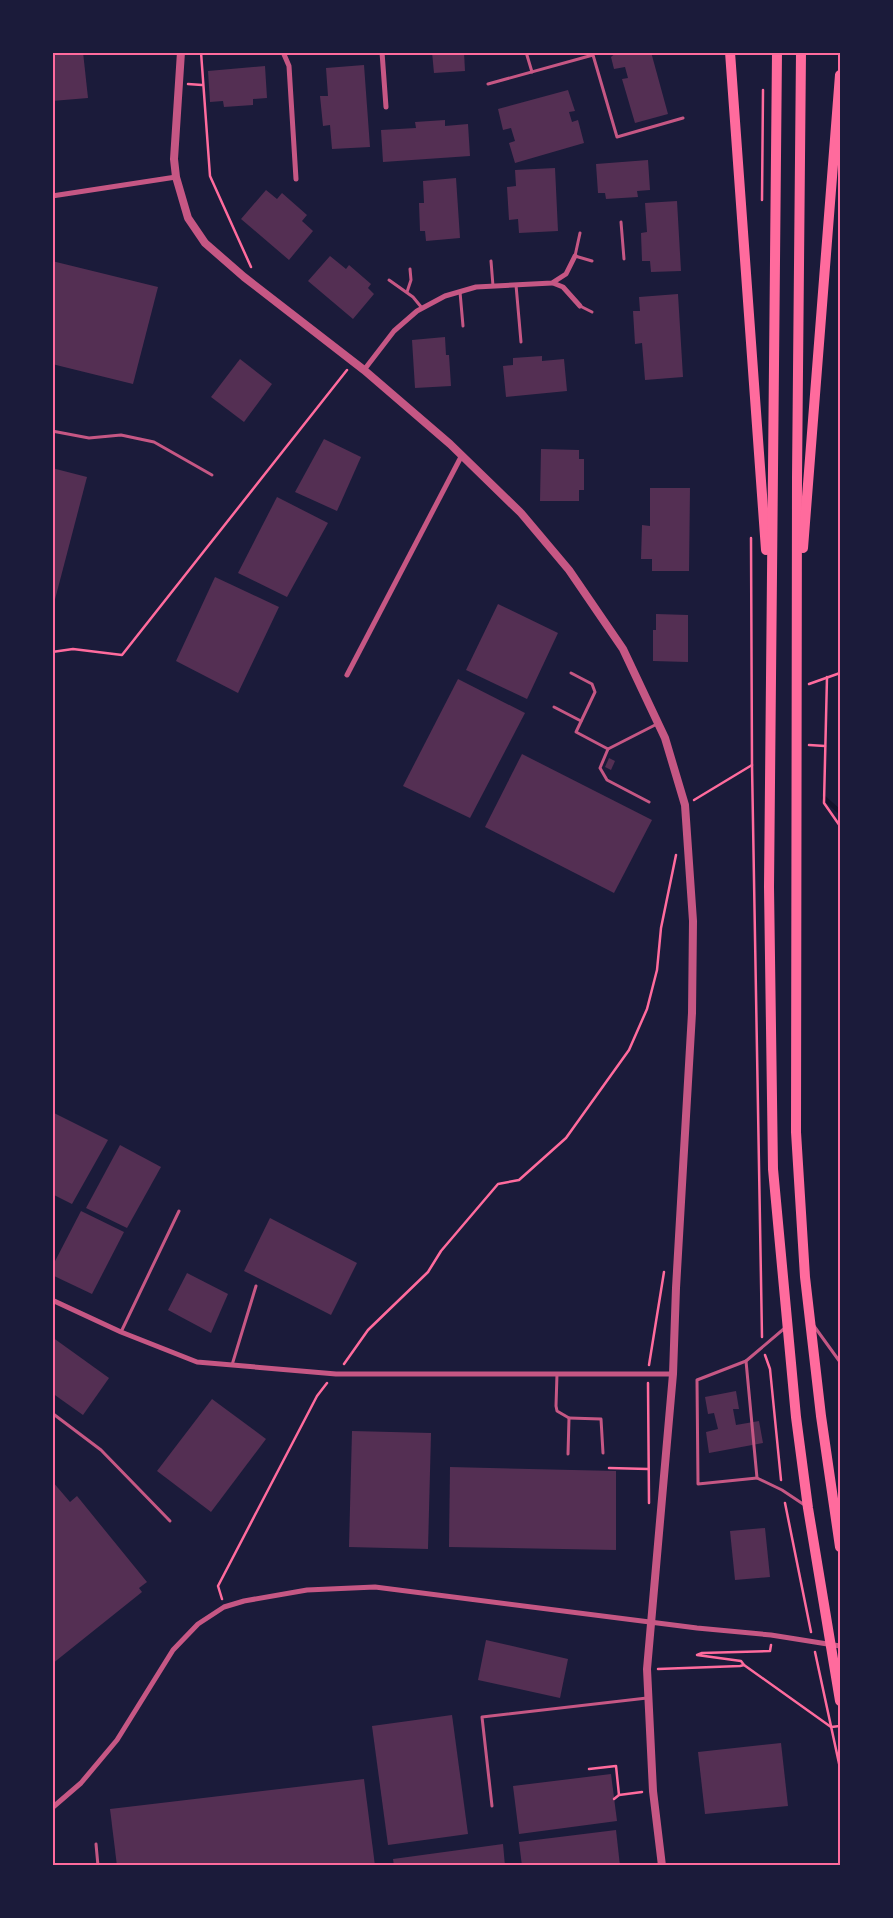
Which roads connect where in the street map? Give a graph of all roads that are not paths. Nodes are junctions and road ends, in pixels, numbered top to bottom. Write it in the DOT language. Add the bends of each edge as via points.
graph roads {
  1 [pos="182,52"];
  2 [pos="283,52"];
  3 [pos="382,52"];
  4 [pos="526,52"];
  5 [pos="730,52"];
  6 [pos="777,52"];
  7 [pos="801,52"];
  8 [pos="532,72"];
  9 [pos="840,75"];
  10 [pos="488,84"];
  11 [pos="386,107"];
  12 [pos="684,118"];
  13 [pos="176,177"];
  14 [pos="296,179"];
  15 [pos="52,196"];
  16 [pos="621,222"];
  17 [pos="580,234"];
  18 [pos="575,256"];
  19 [pos="624,259"];
  20 [pos="491,261"];
  21 [pos="592,261"];
  22 [pos="410,269"];
  23 [pos="389,280"];
  24 [pos="552,283"];
  25 [pos="516,285"];
  26 [pos="493,286"];
  27 [pos="407,292"];
  28 [pos="460,292"];
  29 [pos="580,306"];
  30 [pos="422,308"];
  31 [pos="592,312"];
  32 [pos="463,326"];
  33 [pos="521,342"];
  34 [pos="364,370"];
  35 [pos="52,431"];
  36 [pos="462,455"];
  37 [pos="212,475"];
  38 [pos="798,626"];
  39 [pos="772,633"];
  40 [pos="572,673"];
  41 [pos="347,675"];
  42 [pos="554,707"];
  43 [pos="581,721"];
  44 [pos="658,724"];
  45 [pos="608,749"];
  46 [pos="649,802"];
  47 [pos="179,1211"];
  48 [pos="256,1286"];
  49 [pos="52,1300"];
  50 [pos="811,1322"];
  51 [pos="786,1327"];
  52 [pos="121,1332"];
  53 [pos="746,1360"];
  54 [pos="840,1362"];
  55 [pos="232,1366"];
  56 [pos="557,1373"];
  57 [pos="673,1374"];
  58 [pos="52,1413"];
  59 [pos="568,1418"];
  60 [pos="603,1453"];
  61 [pos="568,1454"];
  62 [pos="757,1478"];
  63 [pos="808,1508"];
  64 [pos="170,1521"];
  65 [pos="839,1527"];
  66 [pos="840,1547"];
  67 [pos="840,1646"];
  68 [pos="647,1698"];
  69 [pos="840,1702"];
  70 [pos="492,1806"];
  71 [pos="52,1808"];
  72 [pos="96,1844"];
  73 [pos="98,1866"];
  74 [pos="662,1866"];
  1 -- 13 [label="street" via="174,142"];
  2 -- 14 [label="street" via="290,66"];
  3 -- 11 [label="street"];
  4 -- 8 [label="lane"];
  5 -- 39 [label="highway"];
  6 -- 39 [label="highway"];
  7 -- 38 [label="highway"];
  8 -- 10 [label="lane"];
  8 -- 12 [label="lane" via="593,55 617,137"];
  9 -- 38 [label="highway"];
  13 -- 15 [label="street"];
  13 -- 34 [label="street" via="188,218 205,243"];
  16 -- 19 [label="lane"];
  17 -- 18 [label="lane"];
  18 -- 21 [label="lane"];
  18 -- 24 [label="street" via="566,274"];
  20 -- 26 [label="lane"];
  22 -- 27 [label="lane"];
  23 -- 27 [label="lane"];
  24 -- 25 [label="street"];
  24 -- 29 [label="street" via="563,287"];
  25 -- 26 [label="street"];
  25 -- 33 [label="lane"];
  26 -- 28 [label="street"];
  27 -- 30 [label="lane"];
  28 -- 30 [label="street"];
  28 -- 32 [label="lane"];
  29 -- 31 [label="lane"];
  30 -- 34 [label="street" via="394,331"];
  34 -- 36 [label="street"];
  35 -- 37 [label="lane" via="89,438 121,434 154,442"];
  36 -- 41 [label="street"];
  36 -- 44 [label="street" via="521,513 569,570 623,649"];
  38 -- 50 [label="highway" via="796,1132"];
  39 -- 51 [label="highway" via="769,887 773,1169"];
  40 -- 43 [label="lane" via="592,684 595,692"];
  42 -- 43 [label="lane"];
  43 -- 45 [label="lane" via="576,732"];
  44 -- 45 [label="lane"];
  44 -- 57 [label="street" via="685,805 693,921 692,1013"];
  45 -- 46 [label="lane" via="600,768 606,780"];
  47 -- 52 [label="lane"];
  48 -- 55 [label="lane"];
  49 -- 52 [label="street"];
  50 -- 54 [label="lane"];
  50 -- 65 [label="highway" via="821,1416"];
  51 -- 53 [label="lane"];
  51 -- 63 [label="highway"];
  52 -- 55 [label="street" via="197,1362"];
  53 -- 62 [label="lane"];
  53 -- 62 [label="lane" via="697,1380 698,1484"];
  55 -- 56 [label="street" via="336,1374"];
  56 -- 57 [label="street"];
  56 -- 59 [label="lane" via="557,1411"];
  57 -- 68 [label="street"];
  58 -- 64 [label="lane" via="101,1450"];
  59 -- 60 [label="lane" via="601,1419"];
  59 -- 61 [label="lane"];
  62 -- 63 [label="lane"];
  63 -- 69 [label="highway"];
  65 -- 66 [label="highway"];
  67 -- 71 [label="street" via="375,1587 307,1590 244,1601 224,1607 198,1624 173,1650 117,1740 82,1783"];
  68 -- 70 [label="lane" via="482,1717"];
  68 -- 74 [label="street"];
  72 -- 73 [label="lane"];
}
